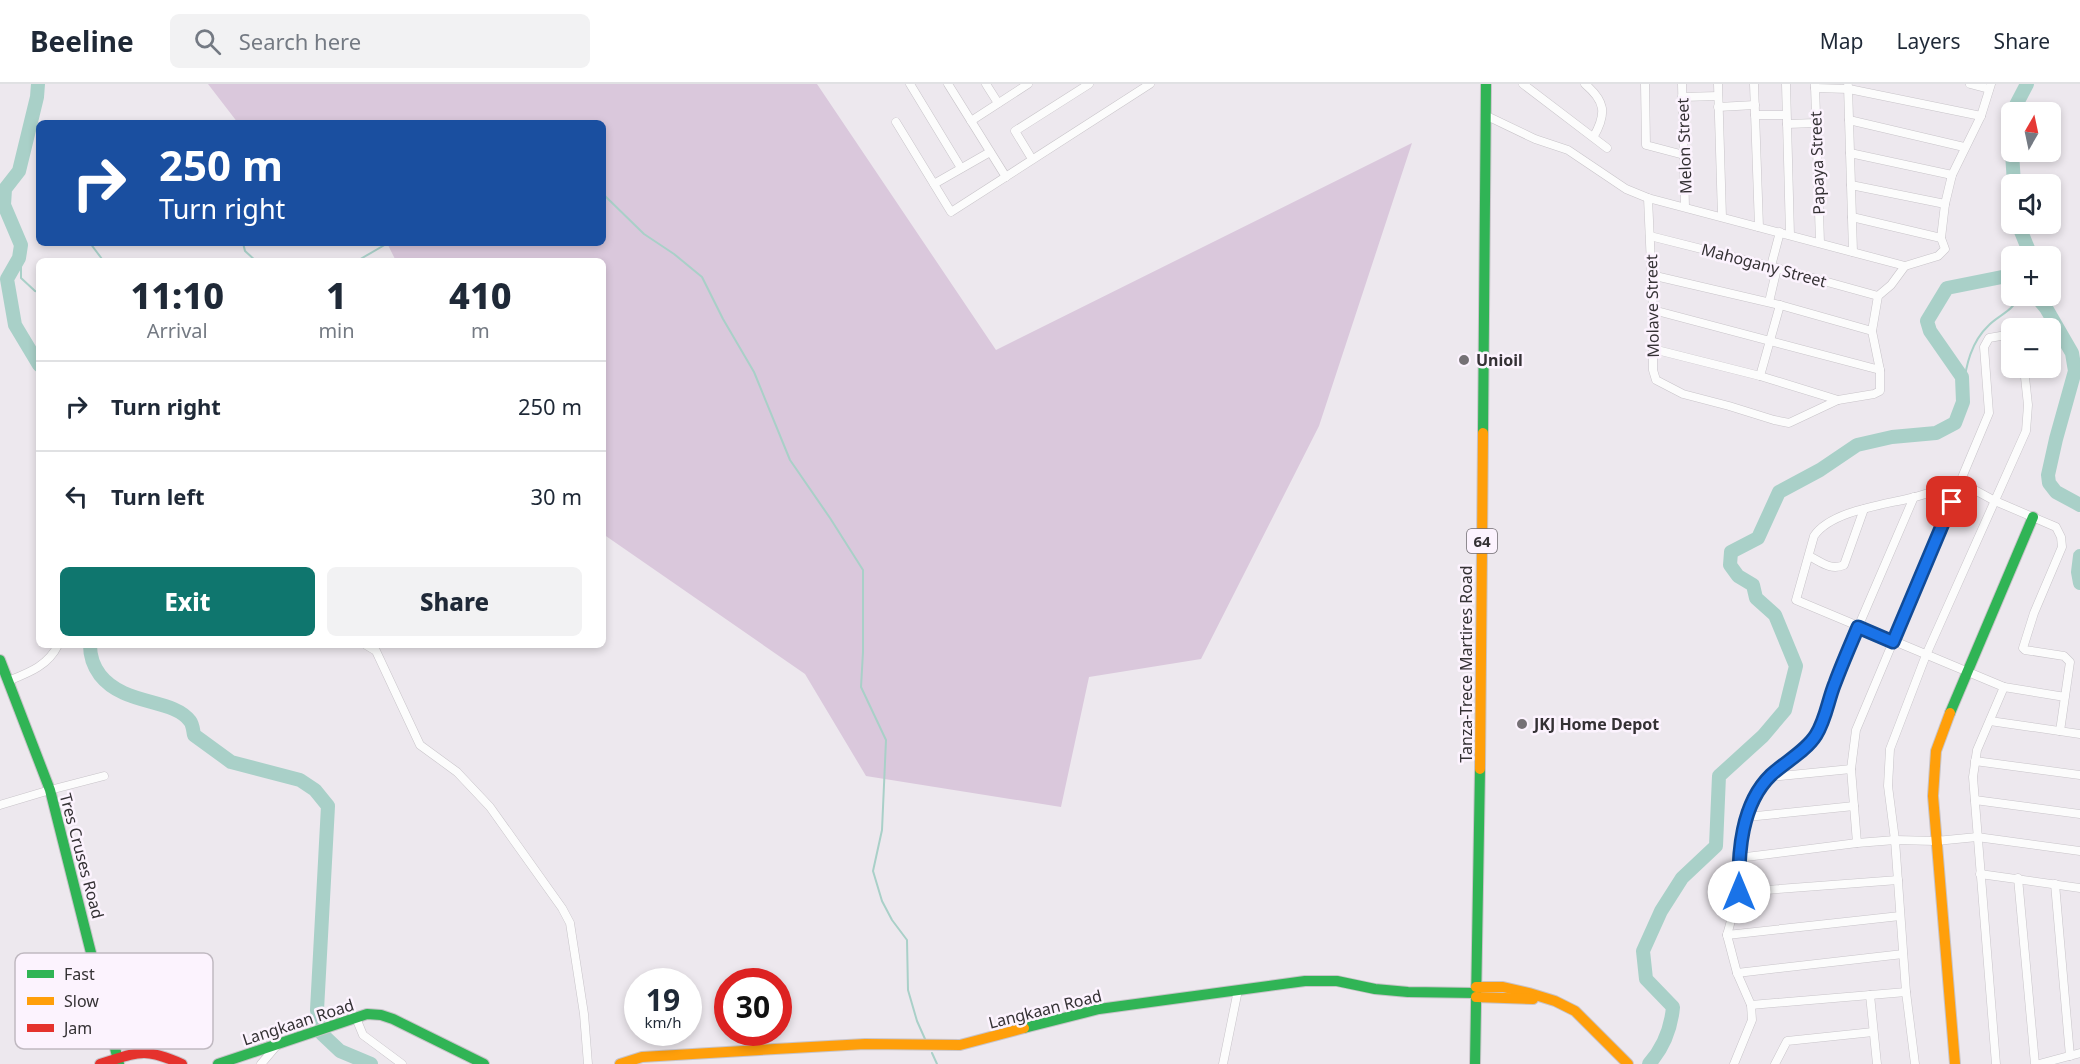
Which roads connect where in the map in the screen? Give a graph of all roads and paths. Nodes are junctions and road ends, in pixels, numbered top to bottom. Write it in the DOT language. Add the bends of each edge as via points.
graph roads {
  1 [pos="910,84"];
  2 [pos="948,84"];
  3 [pos="986,84"];
  4 [pos="1026,84"];
  5 [pos="1089,84"];
  6 [pos="1150,84"];
  7 [pos="1486,84"];
  8 [pos="1523,84"];
  9 [pos="1585,84"];
  10 [pos="1645,84"];
  11 [pos="1682,84"];
  12 [pos="1718,84"];
  13 [pos="1754,84"];
  14 [pos="1786,84"];
  15 [pos="1970,84"];
  16 [pos="1815,86"];
  17 [pos="1849,86"];
  18 [pos="1990,86"];
  19 [pos="1718,96"];
  20 [pos="1682,98"];
  21 [pos="998,104"];
  22 [pos="1755,105"];
  23 [pos="1718,107"];
  24 [pos="1755,115"];
  25 [pos="1786,115"];
  26 [pos="1487,116"];
  27 [pos="1981,116"];
  28 [pos="1850,120"];
  29 [pos="971,121"];
  30 [pos="896,122"];
  31 [pos="1816,123"];
  32 [pos="1787,124"];
  33 [pos="1594,136"];
  34 [pos="1964,147"];
  35 [pos="1607,148"];
  36 [pos="990,152"];
  37 [pos="1850,153"];
  38 [pos="1684,155"];
  39 [pos="1032,159"];
  40 [pos="962,168"];
  41 [pos="1952,175"];
  42 [pos="1006,177"];
  43 [pos="934,184"];
  44 [pos="1851,185"];
  45 [pos="1648,198"];
  46 [pos="1945,204"];
  47 [pos="1685,207"];
  48 [pos="1722,217"];
  49 [pos="1852,217"];
  50 [pos="1759,226"];
  51 [pos="1780,232"];
  52 [pos="1790,235"];
  53 [pos="1650,236"];
  54 [pos="1941,238"];
  55 [pos="1820,243"];
  56 [pos="1853,252"];
  57 [pos="1905,266"];
  58 [pos="1774,267"];
  59 [pos="1652,275"];
  60 [pos="1878,296"];
  61 [pos="1769,302"];
  62 [pos="1780,305"];
  63 [pos="1653,310"];
  64 [pos="1872,331"];
  65 [pos="2001,335"];
  66 [pos="1770,340"];
  67 [pos="1653,349"];
  68 [pos="1880,370"];
  69 [pos="1760,376"];
  70 [pos="2025,378"];
  71 [pos="1838,400"];
  72 [pos="1960,482"];
  73 [pos="1914,497"];
  74 [pos="1995,501"];
  75 [pos="1864,509"];
  76 [pos="2033,517"];
  77 [pos="1809,556"];
  78 [pos="1858,627"];
  79 [pos="1893,642"];
  80 [pos="56,648"];
  81 [pos="371,648"];
  82 [pos="1926,655"];
  83 [pos="0,660"];
  84 [pos="1966,672"];
  85 [pos="8,681"];
  86 [pos="2004,687"];
  87 [pos="2065,697"];
  88 [pos="1990,721"];
  89 [pos="2060,731"];
  90 [pos="2080,734"];
  91 [pos="1975,761"];
  92 [pos="1851,769"];
  93 [pos="2080,775"];
  94 [pos="104,776"];
  95 [pos="1770,777"];
  96 [pos="50,790"];
  97 [pos="1974,800"];
  98 [pos="0,805"];
  99 [pos="1854,806"];
  100 [pos="2080,814"];
  101 [pos="1747,817"];
  102 [pos="1977,837"];
  103 [pos="1895,840"];
  104 [pos="1936,841"];
  105 [pos="1857,843"];
  106 [pos="2080,851"];
  107 [pos="1738,858"];
  108 [pos="1980,874"];
  109 [pos="2018,878"];
  110 [pos="1898,880"];
  111 [pos="2055,884"];
  112 [pos="2080,888"];
  113 [pos="1739,892"];
  114 [pos="1900,916"];
  115 [pos="1727,935"];
  116 [pos="91,953"];
  117 [pos="1903,954"];
  118 [pos="1737,973"];
  119 [pos="1238,990"];
  120 [pos="1476,992"];
  121 [pos="1906,992"];
  122 [pos="1870,995"];
  123 [pos="1751,1005"];
  124 [pos="356,1018"];
  125 [pos="1873,1032"];
  126 [pos="278,1044"];
  127 [pos="2080,1053"];
  128 [pos="2070,1056"];
  129 [pos="643,1060"];
  130 [pos="119,1062"];
  131 [pos="100,1064"];
  132 [pos="182,1064"];
  133 [pos="218,1064"];
  134 [pos="261,1064"];
  135 [pos="402,1064"];
  136 [pos="484,1064"];
  137 [pos="588,1064"];
  138 [pos="620,1064"];
  139 [pos="1223,1064"];
  140 [pos="1475,1064"];
  141 [pos="1628,1064"];
  142 [pos="1734,1064"];
  143 [pos="1775,1064"];
  144 [pos="1877,1064"];
  145 [pos="1915,1064"];
  146 [pos="1955,1064"];
  147 [pos="1996,1064"];
  148 [pos="2037,1064"];
  1 -- 40 [label="street"];
  2 -- 29 [label="street"];
  3 -- 21 [label="street"];
  4 -- 21 [label="street"];
  5 -- 39 [label="street" via="1015,131"];
  6 -- 39 [label="street"];
  7 -- 26 [label="street, Tanza-Trece Martires Road / 64"];
  8 -- 33 [label="street"];
  9 -- 33 [label="street" via="1597,94 1602,110 1602,121"];
  10 -- 38 [label="street" via="1646,145"];
  11 -- 20 [label="street, Melon Street"];
  12 -- 19 [label="street"];
  13 -- 22 [label="street"];
  14 -- 25 [label="street"];
  15 -- 18 [label="street"];
  16 -- 17 [label="street"];
  16 -- 31 [label="street, Papaya Street"];
  17 -- 27 [label="street"];
  17 -- 28 [label="street"];
  18 -- 27 [label="street"];
  19 -- 20 [label="street"];
  19 -- 23 [label="street"];
  20 -- 38 [label="street, Melon Street"];
  21 -- 29 [label="street"];
  22 -- 23 [label="street"];
  22 -- 24 [label="street"];
  23 -- 48 [label="street"];
  24 -- 25 [label="street"];
  24 -- 50 [label="street"];
  25 -- 32 [label="street"];
  26 -- 45 [label="street" via="1568,150 1626,189"];
  26 -- 120 [label="street, Tanza-Trece Martires Road / 64"];
  27 -- 34 [label="street"];
  28 -- 34 [label="street"];
  28 -- 37 [label="street"];
  29 -- 36 [label="street"];
  30 -- 43 [label="street"];
  31 -- 32 [label="street"];
  31 -- 55 [label="street, Papaya Street"];
  32 -- 52 [label="street"];
  33 -- 35 [label="street"];
  34 -- 41 [label="street"];
  36 -- 40 [label="street"];
  36 -- 42 [label="street"];
  37 -- 41 [label="street"];
  37 -- 44 [label="street"];
  38 -- 47 [label="street, Melon Street"];
  39 -- 42 [label="street"];
  40 -- 43 [label="street"];
  41 -- 46 [label="street"];
  42 -- 43 [label="street" via="951,212"];
  44 -- 46 [label="street"];
  44 -- 49 [label="street"];
  45 -- 47 [label="street"];
  45 -- 53 [label="street, Molave Street"];
  46 -- 54 [label="street"];
  47 -- 48 [label="street"];
  48 -- 50 [label="street"];
  49 -- 54 [label="street"];
  49 -- 56 [label="street"];
  50 -- 51 [label="street"];
  51 -- 52 [label="street"];
  51 -- 58 [label="street"];
  52 -- 55 [label="street"];
  53 -- 58 [label="street, Mahogany Street"];
  53 -- 59 [label="street, Molave Street"];
  54 -- 57 [label="street" via="1942,253"];
  55 -- 56 [label="street"];
  56 -- 57 [label="street"];
  57 -- 60 [label="street"];
  58 -- 60 [label="street, Mahogany Street"];
  58 -- 61 [label="street"];
  59 -- 61 [label="street"];
  59 -- 63 [label="street, Molave Street"];
  60 -- 64 [label="street"];
  61 -- 62 [label="street"];
  62 -- 64 [label="street"];
  62 -- 66 [label="street"];
  63 -- 66 [label="street"];
  63 -- 67 [label="street, Molave Street"];
  64 -- 68 [label="street"];
  65 -- 72 [label="street" via="1989,338 1984,347 1989,413"];
  66 -- 68 [label="street"];
  66 -- 69 [label="street"];
  67 -- 69 [label="street"];
  67 -- 71 [label="street, Molave Street" via="1653,375 1660,384 1774,420 1789,423"];
  68 -- 71 [label="street" via="1880,391"];
  69 -- 71 [label="street"];
  70 -- 74 [label="street" via="2026,431"];
  72 -- 73 [label="street"];
  72 -- 74 [label="street"];
  72 -- 79 [label="street"];
  73 -- 75 [label="street"];
  73 -- 78 [label="street"];
  74 -- 76 [label="street"];
  74 -- 82 [label="street"];
  75 -- 77 [label="street" via="1820,527"];
  75 -- 77 [label="street" via="1844,565 1830,568"];
  76 -- 84 [label="street"];
  76 -- 87 [label="street" via="2056,527 2062,547 2023,648 2068,658"];
  77 -- 78 [label="street" via="1796,600"];
  78 -- 79 [label="street"];
  78 -- 95 [label="street" via="1814,738"];
  79 -- 82 [label="street"];
  79 -- 92 [label="street" via="1856,730"];
  80 -- 85 [label="street" via="35,670"];
  81 -- 137 [label="street" via="376,651 420,745 457,772 490,807 570,923"];
  82 -- 84 [label="street"];
  82 -- 103 [label="street" via="1890,749 1888,786"];
  83 -- 85 [label="street, Tres Cruses Road"];
  84 -- 86 [label="street"];
  84 -- 104 [label="street" via="1936,750 1932,787"];
  85 -- 96 [label="street, Tres Cruses Road"];
  86 -- 87 [label="street"];
  86 -- 88 [label="street"];
  87 -- 89 [label="street"];
  88 -- 89 [label="street"];
  88 -- 91 [label="street"];
  89 -- 90 [label="street"];
  91 -- 93 [label="street"];
  91 -- 97 [label="street"];
  92 -- 95 [label="street"];
  92 -- 99 [label="street"];
  94 -- 96 [label="street"];
  95 -- 101 [label="street" via="1756,793"];
  96 -- 98 [label="street"];
  96 -- 116 [label="street, Tres Cruses Road"];
  97 -- 100 [label="street"];
  97 -- 102 [label="street"];
  99 -- 101 [label="street"];
  99 -- 105 [label="street"];
  101 -- 107 [label="street"];
  102 -- 104 [label="street"];
  102 -- 106 [label="street"];
  102 -- 108 [label="street"];
  103 -- 104 [label="street"];
  103 -- 105 [label="street"];
  103 -- 110 [label="street"];
  104 -- 146 [label="street"];
  105 -- 107 [label="street"];
  107 -- 113 [label="street"];
  108 -- 109 [label="street"];
  108 -- 147 [label="street"];
  109 -- 111 [label="street"];
  109 -- 148 [label="street"];
  110 -- 113 [label="street"];
  110 -- 114 [label="street"];
  111 -- 112 [label="street"];
  111 -- 128 [label="street"];
  113 -- 115 [label="street"];
  114 -- 115 [label="street"];
  114 -- 117 [label="street"];
  115 -- 118 [label="street"];
  117 -- 118 [label="street"];
  117 -- 121 [label="street"];
  118 -- 123 [label="street"];
  119 -- 120 [label="street, Langkaan Road" via="1337,981 1408,992"];
  119 -- 129 [label="street, Langkaan Road" via="1099,1009 960,1045 865,1044"];
  119 -- 139 [label="street"];
  120 -- 140 [label="street, Tanza-Trece Martires Road / 64"];
  120 -- 141 [label="street, Langkaan Road" via="1512,989 1555,1001 1575,1011"];
  121 -- 122 [label="street"];
  121 -- 145 [label="street"];
  122 -- 123 [label="street"];
  122 -- 125 [label="street"];
  123 -- 142 [label="street" via="1752,1020"];
  124 -- 126 [label="street, Langkaan Road"];
  124 -- 135 [label="street" via="363,1035"];
  124 -- 136 [label="street, Langkaan Road" via="368,1014 393,1019"];
  125 -- 143 [label="street" via="1787,1041"];
  125 -- 144 [label="street"];
  126 -- 133 [label="street, Langkaan Road"];
  126 -- 134 [label="street"];
  127 -- 128 [label="street"];
  128 -- 148 [label="street"];
  129 -- 138 [label="street, Langkaan Road"];
  130 -- 131 [label="street"];
  130 -- 132 [label="street" via="140,1052 159,1054"];
}
